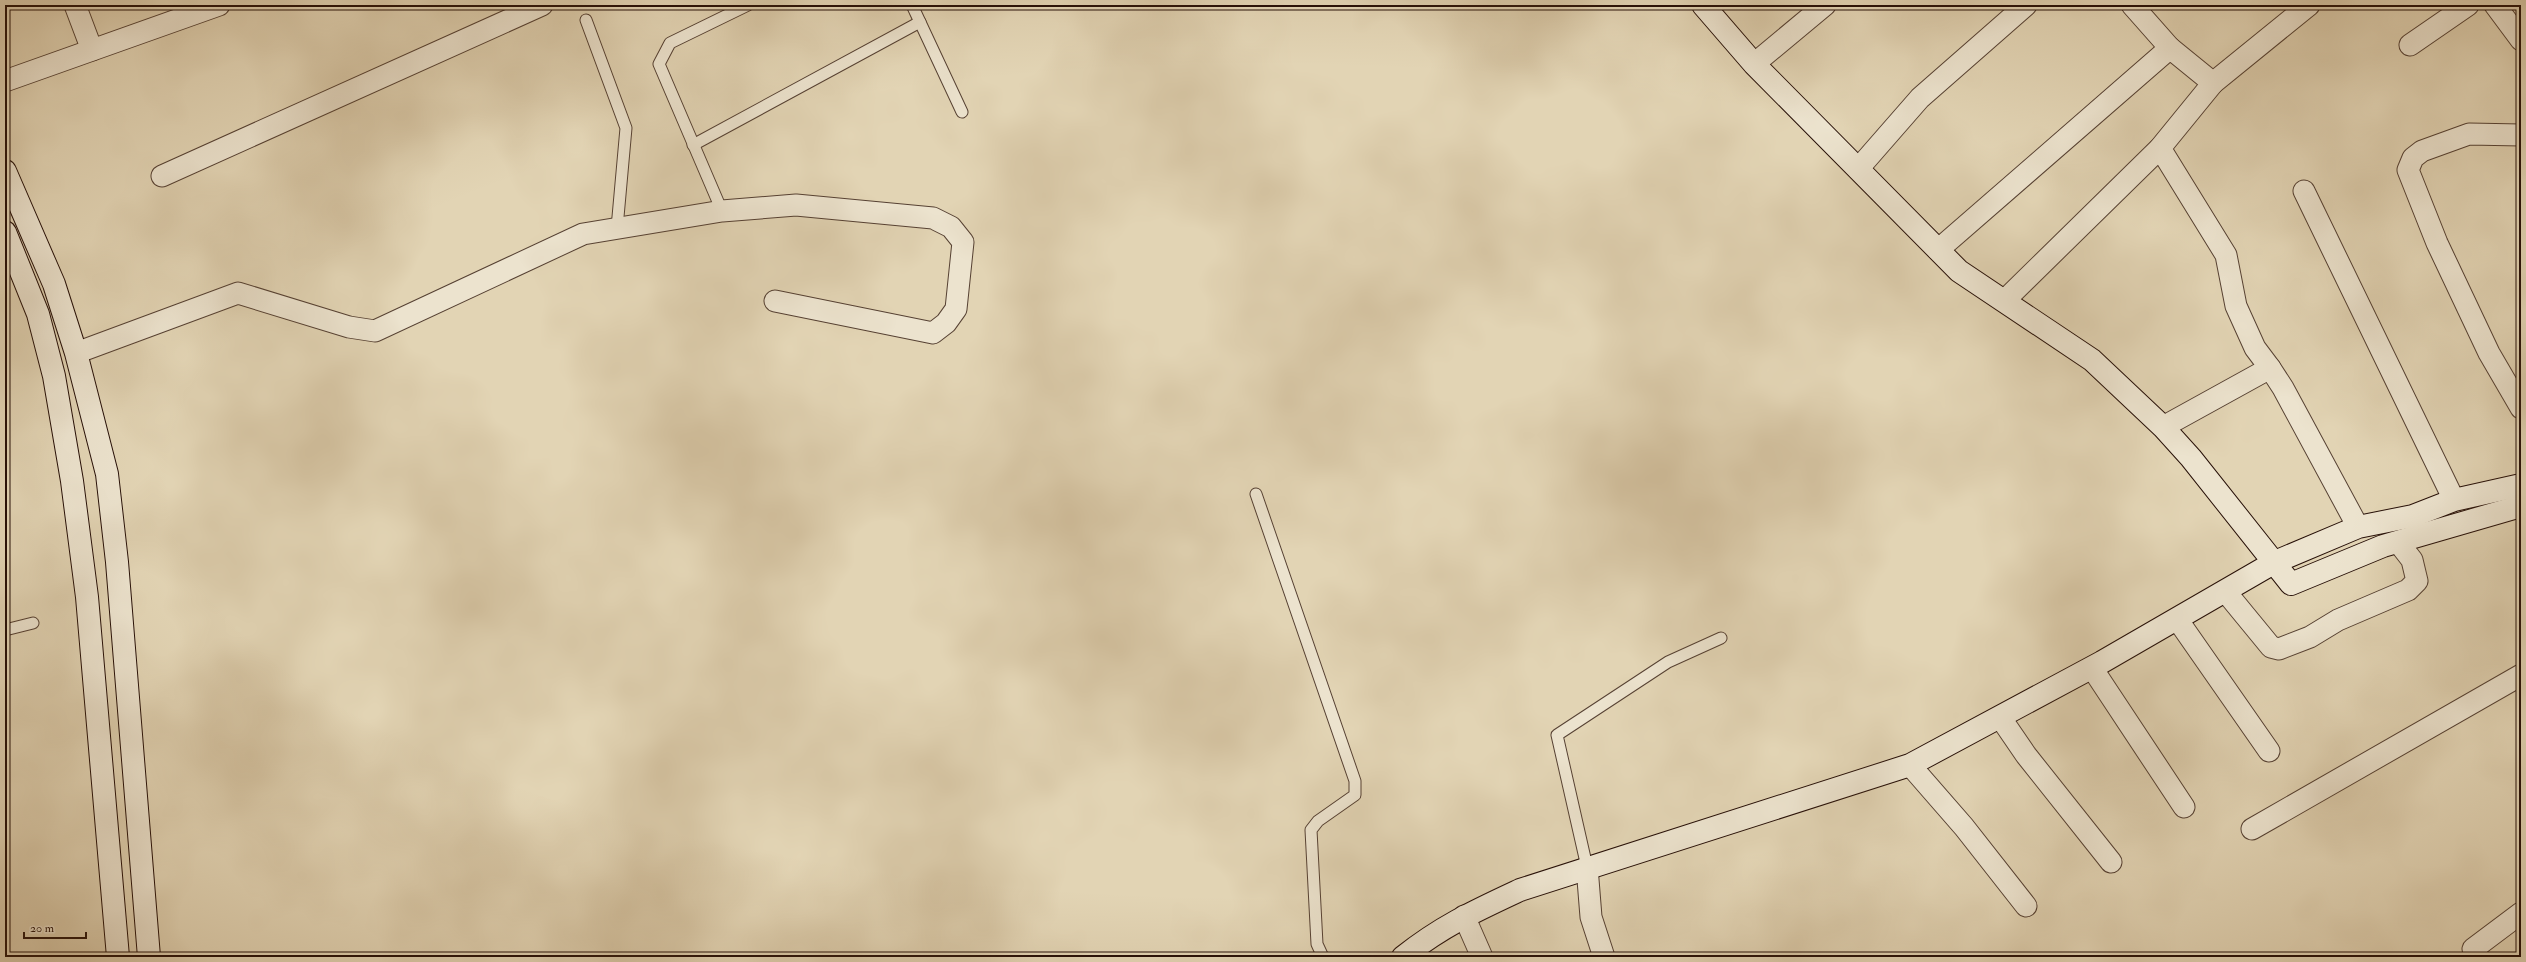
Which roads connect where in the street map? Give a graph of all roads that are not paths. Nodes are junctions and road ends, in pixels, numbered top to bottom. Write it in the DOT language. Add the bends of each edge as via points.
graph roads {
  1 [pos="75,5"];
  2 [pos="219,5"];
  3 [pos="748,5"];
  4 [pos="912,5"];
  5 [pos="1703,5"];
  6 [pos="1825,5"];
  7 [pos="2026,5"];
  8 [pos="2132,5"];
  9 [pos="2309,5"];
  10 [pos="2468,5"];
  11 [pos="2495,5"];
  12 [pos="537,6"];
  13 [pos="586,20"];
  14 [pos="920,22"];
  15 [pos="2521,40"];
  16 [pos="2410,45"];
  17 [pos="2170,48"];
  18 [pos="92,50"];
  19 [pos="1754,64"];
  20 [pos="5,81"];
  21 [pos="2213,83"];
  22 [pos="962,112"];
  23 [pos="2521,135"];
  24 [pos="693,145"];
  25 [pos="2160,148"];
  26 [pos="1858,169"];
  27 [pos="5,170"];
  28 [pos="162,176"];
  29 [pos="2304,191"];
  30 [pos="722,211"];
  31 [pos="618,228"];
  32 [pos="5,232"];
  33 [pos="1938,250"];
  34 [pos="2004,301"];
  35 [pos="775,302"];
  36 [pos="76,352"];
  37 [pos="2270,368"];
  38 [pos="2521,408"];
  39 [pos="2163,427"];
  40 [pos="1256,494"];
  41 [pos="2520,495"];
  42 [pos="2454,500"];
  43 [pos="2358,527"];
  44 [pos="2398,542"];
  45 [pos="2275,562"];
  46 [pos="2225,591"];
  47 [pos="2177,619"];
  48 [pos="33,623"];
  49 [pos="5,630"];
  50 [pos="1721,638"];
  51 [pos="2092,668"];
  52 [pos="2521,675"];
  53 [pos="2000,717"];
  54 [pos="2269,751"];
  55 [pos="1910,765"];
  56 [pos="2184,807"];
  57 [pos="2252,829"];
  58 [pos="2111,862"];
  59 [pos="1587,867"];
  60 [pos="2026,906"];
  61 [pos="2521,913"];
  62 [pos="1464,916"];
  63 [pos="2469,954"];
  64 [pos="118,957"];
  65 [pos="149,957"];
  66 [pos="1323,957"];
  67 [pos="1403,957"];
  68 [pos="1482,957"];
  69 [pos="1604,957"];
  1 -- 18 [label="street"];
  2 -- 18 [label="street"];
  3 -- 24 [label="lane" via="670,43 659,64"];
  4 -- 14 [label="lane"];
  5 -- 19 [label="street"];
  6 -- 19 [label="street"];
  7 -- 26 [label="street" via="1920,98"];
  8 -- 17 [label="street"];
  9 -- 21 [label="street"];
  10 -- 16 [label="street"];
  11 -- 15 [label="street"];
  12 -- 28 [label="street"];
  13 -- 31 [label="lane" via="626,128"];
  14 -- 22 [label="lane"];
  14 -- 24 [label="lane"];
  17 -- 21 [label="street"];
  17 -- 33 [label="street"];
  18 -- 20 [label="street"];
  19 -- 26 [label="street"];
  21 -- 25 [label="street"];
  23 -- 38 [label="street" via="2469,134 2422,151 2413,158 2408,170 2437,244 2489,352"];
  24 -- 30 [label="lane"];
  25 -- 34 [label="street"];
  25 -- 37 [label="street" via="2226,255 2236,306 2255,348"];
  26 -- 33 [label="street"];
  27 -- 36 [label="street" via="54,284"];
  29 -- 42 [label="street"];
  30 -- 31 [label="street"];
  30 -- 35 [label="street" via="796,205 933,218 951,227 963,242 956,309 946,324 933,333"];
  31 -- 36 [label="street" via="583,234 375,331 349,327 238,293"];
  32 -- 64 [label="street" via="38,314 54,376 72,481 87,597"];
  33 -- 34 [label="street" via="1959,272"];
  34 -- 39 [label="street" via="2092,360"];
  36 -- 65 [label="street" via="109,489"];
  37 -- 39 [label="street"];
  37 -- 43 [label="street"];
  39 -- 45 [label="street"];
  40 -- 66 [label="lane" via="1355,781 1355,795 1318,821 1312,830 1317,944"];
  41 -- 42 [label="street"];
  41 -- 44 [label="street"];
  42 -- 43 [label="street" via="2413,516"];
  43 -- 45 [label="street"];
  44 -- 45 [label="street" via="2291,584"];
  44 -- 46 [label="street" via="2412,560 2417,581 2408,590 2278,649 2271,647"];
  45 -- 46 [label="street"];
  46 -- 47 [label="street"];
  47 -- 51 [label="street"];
  47 -- 54 [label="street"];
  48 -- 49 [label="lane"];
  50 -- 59 [label="lane" via="1668,662 1557,735"];
  51 -- 53 [label="street"];
  51 -- 56 [label="street"];
  52 -- 57 [label="street"];
  53 -- 55 [label="street"];
  53 -- 58 [label="street" via="2026,755"];
  55 -- 59 [label="street"];
  55 -- 60 [label="street" via="1964,827"];
  59 -- 62 [label="street" via="1520,890"];
  59 -- 69 [label="street" via="1591,917"];
  61 -- 63 [label="street"];
  62 -- 67 [label="street" via="1434,933"];
  62 -- 68 [label="street"];
}
